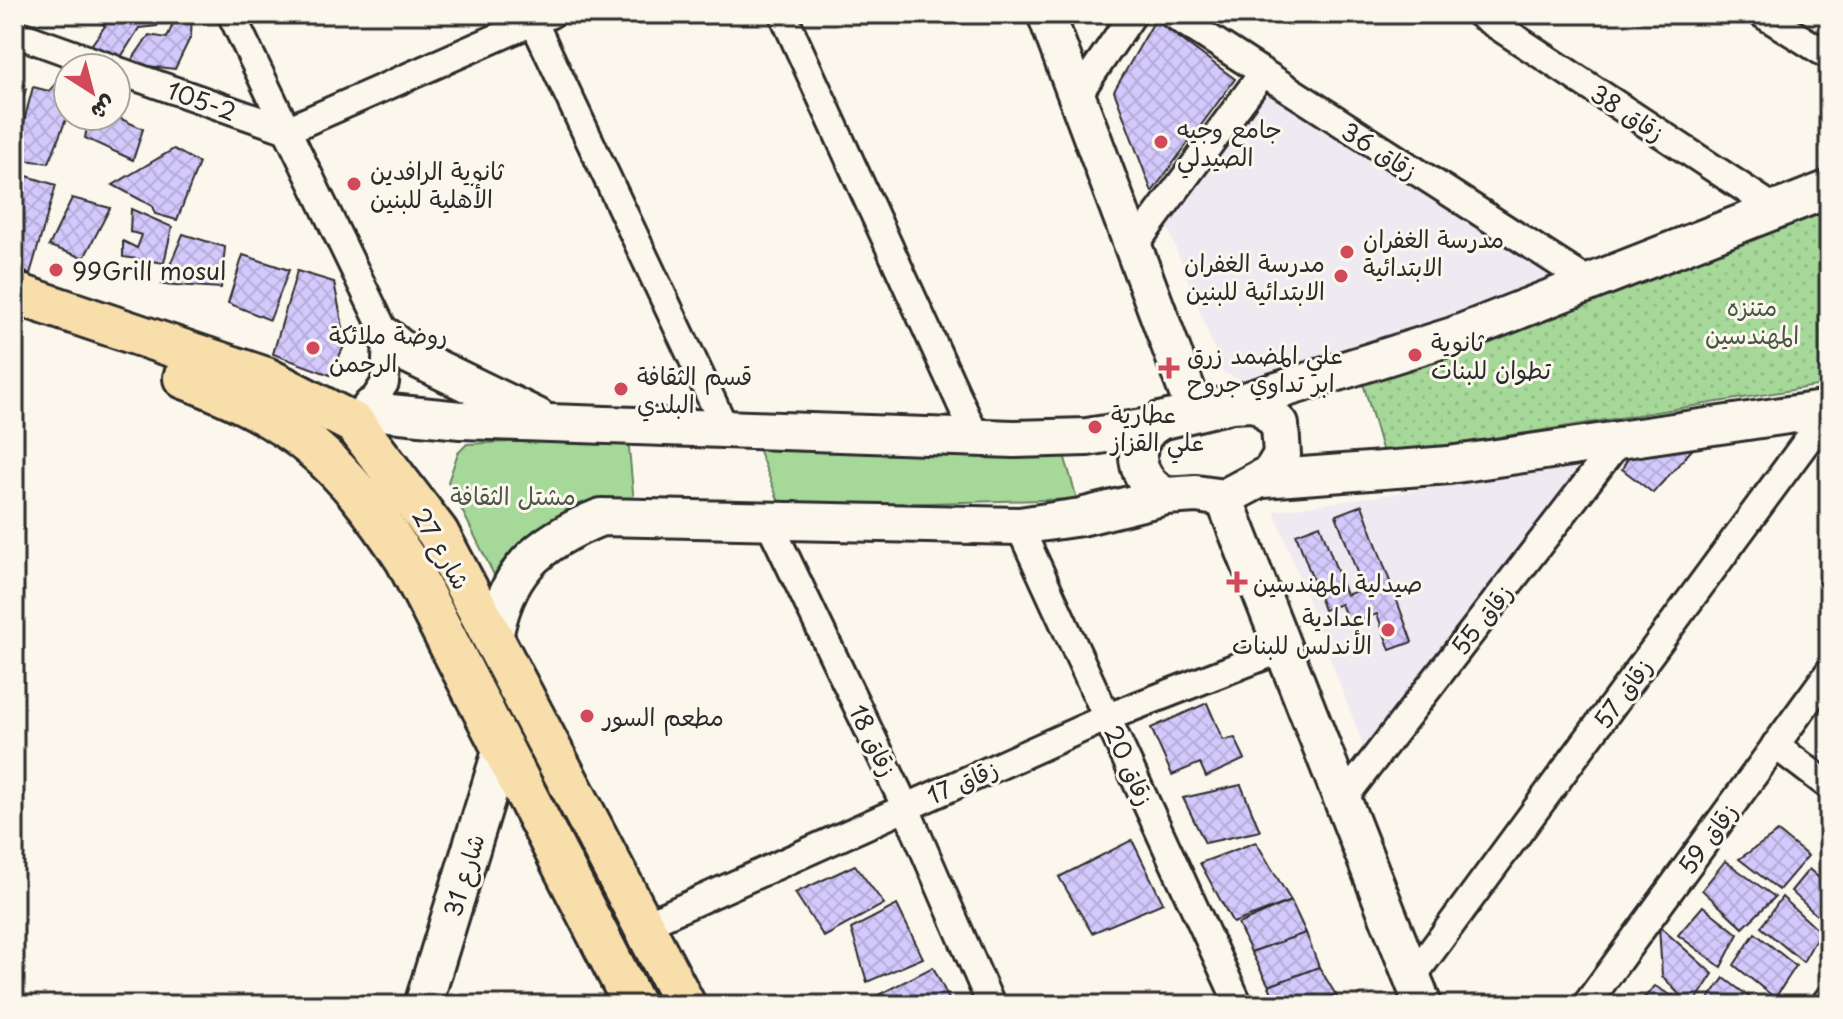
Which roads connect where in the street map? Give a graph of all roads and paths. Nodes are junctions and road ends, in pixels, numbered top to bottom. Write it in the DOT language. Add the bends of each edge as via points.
graph roads {
  1 [pos="231,14"];
  2 [pos="783,14"];
  3 [pos="1046,14"];
  4 [pos="1133,14"];
  5 [pos="1172,14"];
  6 [pos="1479,14"];
  7 [pos="1762,14"];
  8 [pos="538,17"];
  9 [pos="14,33"];
  10 [pos="67,52"];
  11 [pos="1829,56"];
  12 [pos="1262,74"];
  13 [pos="132,75"];
  14 [pos="1077,96"];
  15 [pos="287,130"];
  16 [pos="1829,189"];
  17 [pos="1777,210"];
  18 [pos="1134,246"];
  19 [pos="1590,283"];
  20 [pos="14,293"];
  21 [pos="14,318"];
  22 [pos="387,337"];
  23 [pos="1333,376"];
  24 [pos="1242,402"];
  25 [pos="1829,410"];
  26 [pos="1195,412"];
  27 [pos="363,415"];
  28 [pos="542,420"];
  29 [pos="1149,427"];
  30 [pos="725,428"];
  31 [pos="1282,430"];
  32 [pos="975,435"];
  33 [pos="1619,441"];
  34 [pos="1352,473"];
  35 [pos="1263,479"];
  36 [pos="1166,496"];
  37 [pos="1224,498"];
  38 [pos="769,522"];
  39 [pos="1019,526"];
  40 [pos="493,643"];
  41 [pos="1285,648"];
  42 [pos="1829,672"];
  43 [pos="1108,717"];
  44 [pos="503,745"];
  45 [pos="1775,745"];
  46 [pos="1829,786"];
  47 [pos="1344,798"];
  48 [pos="905,806"];
  49 [pos="644,925"];
  50 [pos="1418,990"];
  51 [pos="1829,998"];
  52 [pos="423,1005"];
  53 [pos="634,1005"];
  54 [pos="685,1005"];
  55 [pos="991,1005"];
  56 [pos="1239,1005"];
  57 [pos="1586,1005"];
  58 [pos="1824,1005"];
  1 -- 15 [label="street"];
  2 -- 32 [label="street"];
  3 -- 14 [label="street"];
  4 -- 14 [label="street"];
  5 -- 12 [label="street, زقاق 36"];
  6 -- 17 [label="street, زقاق 38"];
  7 -- 11 [label="street"];
  8 -- 15 [label="street"];
  8 -- 30 [label="street"];
  9 -- 10 [label="street, 105-2"];
  12 -- 18 [label="street"];
  12 -- 19 [label="street, زقاق 36"];
  13 -- 15 [label="street, 105-2"];
  14 -- 18 [label="street"];
  15 -- 22 [label="street"];
  16 -- 17 [label="street"];
  17 -- 19 [label="street"];
  18 -- 26 [label="street"];
  19 -- 23 [label="street"];
  20 -- 27 [label="main road, شارع 27"];
  21 -- 44 [label="main road, شارع 27" via="226,393 328,458 372,508 406,560"];
  22 -- 27 [label="street" via="385,383"];
  22 -- 28 [label="street" via="407,354"];
  23 -- 24 [label="street"];
  23 -- 31 [label="street" via="1305,399"];
  24 -- 26 [label="street"];
  24 -- 31 [label="street" via="1264,408"];
  25 -- 33 [label="street"];
  25 -- 50 [label="street, زقاق 57"];
  26 -- 29 [label="street"];
  27 -- 28 [label="street"];
  27 -- 40 [label="main road, شارع 27" via="438,533"];
  28 -- 30 [label="street"];
  29 -- 32 [label="street" via="1056,439"];
  29 -- 36 [label="street" via="1137,460 1146,483"];
  30 -- 32 [label="street"];
  31 -- 34 [label="street" via="1316,457"];
  31 -- 35 [label="street" via="1282,455"];
  33 -- 34 [label="street"];
  33 -- 47 [label="street, زقاق 55"];
  34 -- 35 [label="street"];
  35 -- 37 [label="street"];
  36 -- 37 [label="street"];
  36 -- 39 [label="street"];
  37 -- 41 [label="street"];
  38 -- 39 [label="street"];
  38 -- 40 [label="street" via="601,517 578,526 551,540 519,572 498,613"];
  38 -- 48 [label="street, زقاق 18"];
  39 -- 43 [label="street, زقاق 20"];
  40 -- 49 [label="main road, شارع 27"];
  41 -- 43 [label="street, زقاق 17"];
  41 -- 47 [label="street"];
  42 -- 45 [label="street, زقاق 59"];
  43 -- 48 [label="street, زقاق 17"];
  43 -- 56 [label="street, زقاق 20"];
  44 -- 52 [label="street, شارع 31"];
  44 -- 53 [label="main road, شارع 27"];
  45 -- 46 [label="street"];
  45 -- 57 [label="street, زقاق 59"];
  47 -- 50 [label="street"];
  48 -- 49 [label="street, زقاق 17"];
  48 -- 55 [label="street, زقاق 18"];
  49 -- 54 [label="main road, شارع 27"];
  51 -- 58 [label="street"];
}
